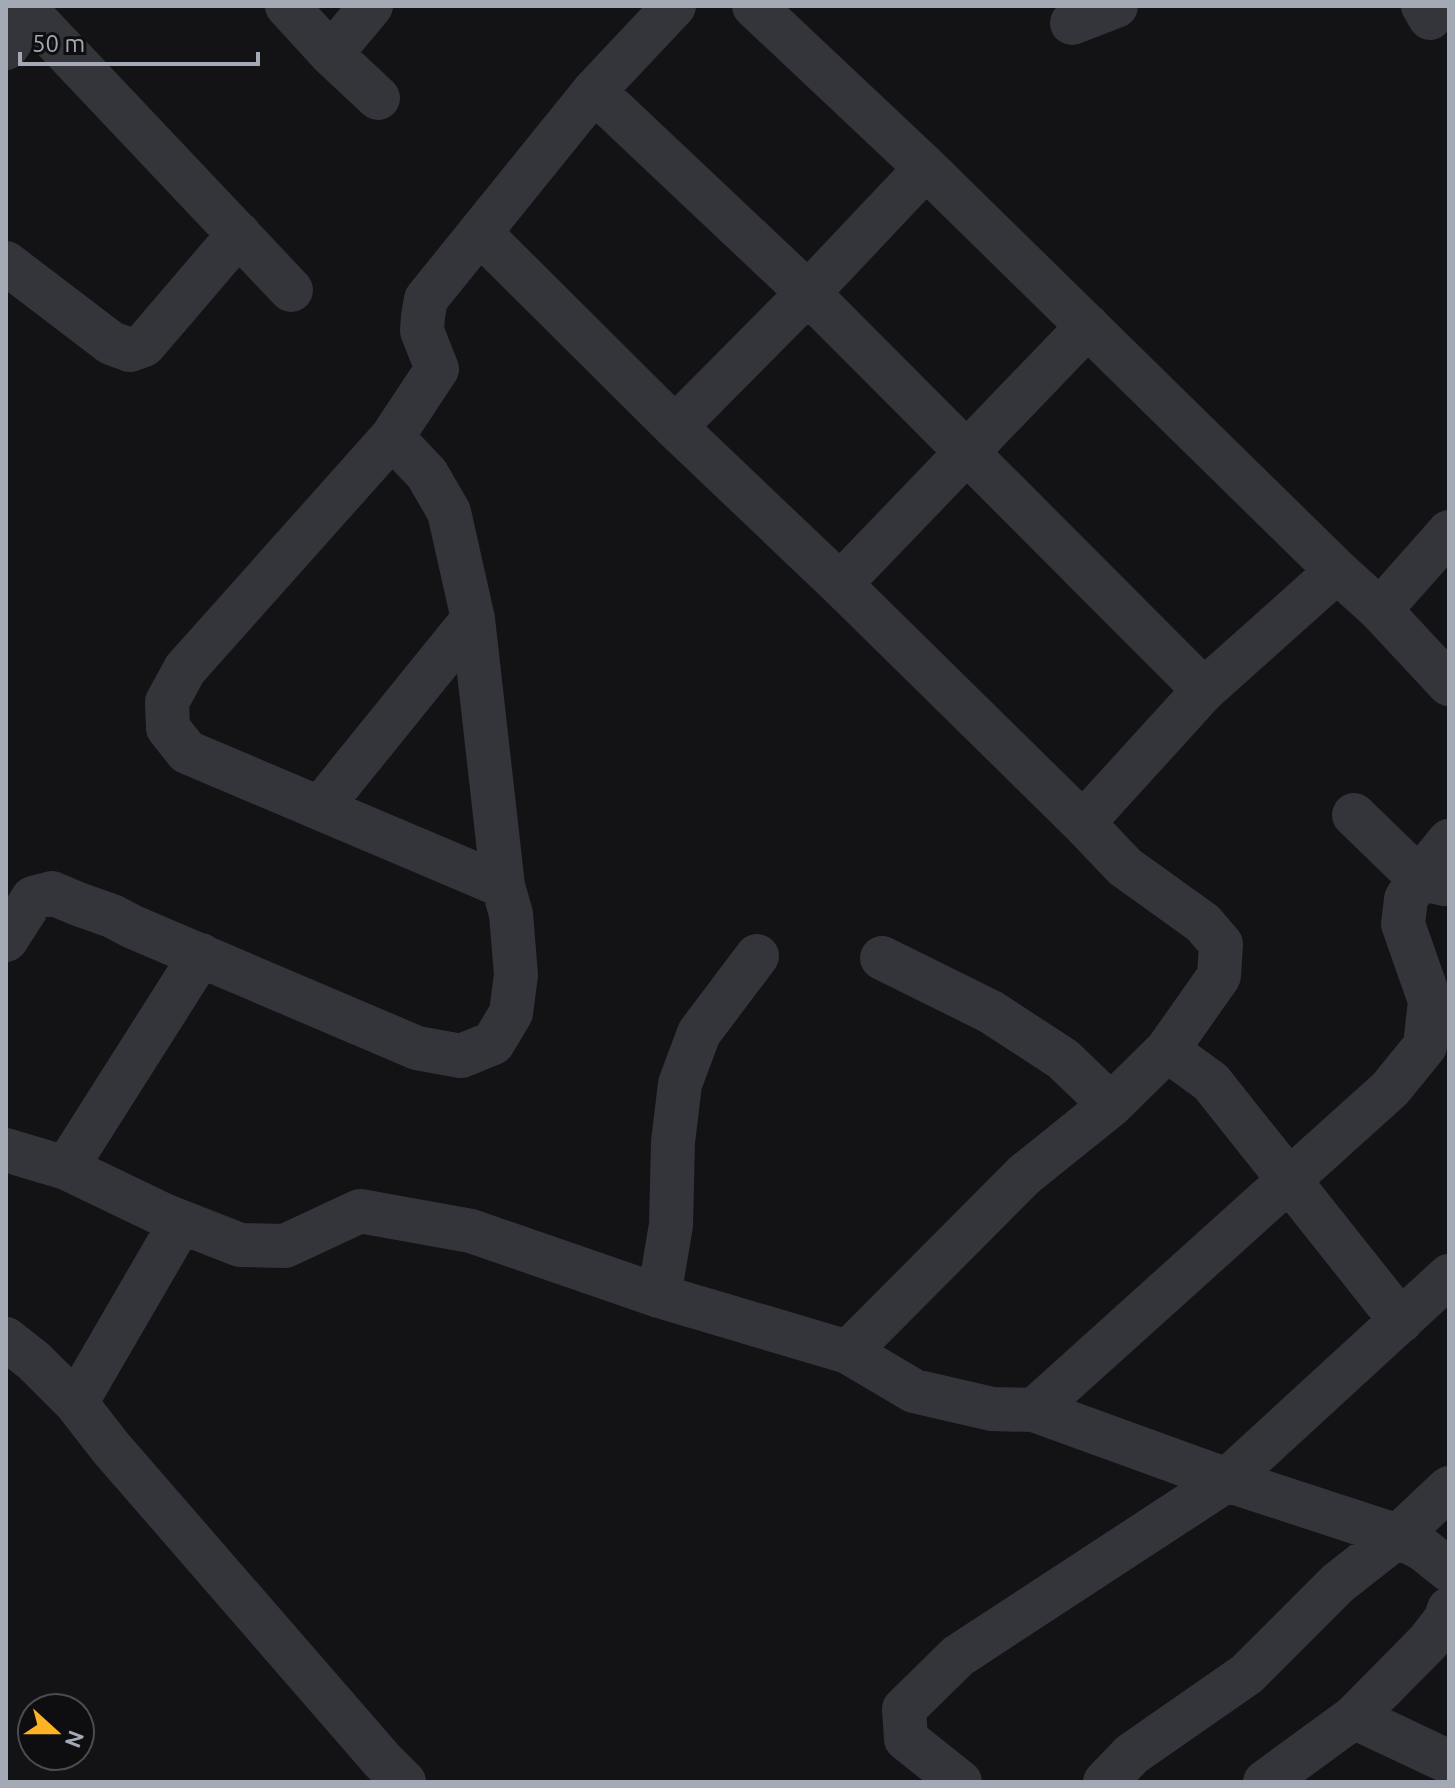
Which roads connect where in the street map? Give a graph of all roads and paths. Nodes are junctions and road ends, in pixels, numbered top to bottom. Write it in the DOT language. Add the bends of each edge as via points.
graph roads {
  1 [pos="287,6"];
  2 [pos="371,6"];
  3 [pos="674,6"];
  4 [pos="754,6"];
  5 [pos="1116,6"];
  6 [pos="22,19"];
  7 [pos="1072,23"];
  8 [pos="331,54"];
  9 [pos="594,91"];
  10 [pos="378,98"];
  11 [pos="926,168"];
  12 [pos="480,233"];
  13 [pos="239,234"];
  14 [pos="6,263"];
  15 [pos="291,290"];
  16 [pos="808,293"];
  17 [pos="1088,326"];
  18 [pos="675,427"];
  19 [pos="392,437"];
  20 [pos="966,454"];
  21 [pos="1449,532"];
  22 [pos="1337,571"];
  23 [pos="840,584"];
  24 [pos="1380,610"];
  25 [pos="473,619"];
  26 [pos="1449,684"];
  27 [pos="1204,690"];
  28 [pos="321,807"];
  29 [pos="1354,815"];
  30 [pos="1083,823"];
  31 [pos="1449,841"];
  32 [pos="1434,881"];
  33 [pos="503,886"];
  34 [pos="6,940"];
  35 [pos="201,955"];
  36 [pos="757,956"];
  37 [pos="882,958"];
  38 [pos="1167,1050"];
  39 [pos="1111,1105"];
  40 [pos="6,1150"];
  41 [pos="66,1168"];
  42 [pos="1290,1179"];
  43 [pos="181,1222"];
  44 [pos="1449,1276"];
  45 [pos="659,1296"];
  46 [pos="1401,1321"];
  47 [pos="6,1339"];
  48 [pos="848,1352"];
  49 [pos="76,1403"];
  50 [pos="1034,1410"];
  51 [pos="1227,1480"];
  52 [pos="1449,1488"];
  53 [pos="1398,1536"];
  54 [pos="1449,1570"];
  55 [pos="1449,1609"];
  56 [pos="1354,1717"];
  57 [pos="1449,1762"];
  58 [pos="1131,1773"];
  59 [pos="404,1782"];
  60 [pos="960,1782"];
  61 [pos="1265,1782"];
  1 -- 8 [label="street"];
  2 -- 8 [label="street"];
  3 -- 9 [label="street"];
  4 -- 11 [label="street"];
  5 -- 7 [label="street"];
  6 -- 13 [label="street"];
  8 -- 10 [label="street"];
  9 -- 12 [label="street"];
  9 -- 16 [label="street"];
  11 -- 16 [label="street"];
  11 -- 17 [label="street"];
  12 -- 18 [label="street"];
  12 -- 19 [label="street" via="426,299 422,331 437,369"];
  13 -- 14 [label="street" via="144,345 130,350 111,343"];
  13 -- 15 [label="street"];
  16 -- 18 [label="street"];
  16 -- 20 [label="street"];
  17 -- 20 [label="street"];
  17 -- 22 [label="street"];
  18 -- 23 [label="street"];
  19 -- 25 [label="street" via="427,474 449,512"];
  19 -- 28 [label="street" via="185,669 167,702 168,728 187,752"];
  20 -- 23 [label="street"];
  20 -- 27 [label="street"];
  21 -- 24 [label="street"];
  22 -- 24 [label="street"];
  22 -- 27 [label="street"];
  23 -- 30 [label="street"];
  24 -- 26 [label="street"];
  25 -- 28 [label="street"];
  25 -- 33 [label="street"];
  27 -- 30 [label="street"];
  28 -- 33 [label="street"];
  29 -- 32 [label="street"];
  30 -- 38 [label="street" via="1125,867 1203,923 1221,944 1219,976"];
  31 -- 32 [label="street"];
  32 -- 42 [label="street" via="1406,899 1403,924 1430,1001 1425,1046 1390,1089"];
  33 -- 35 [label="street" via="516,975 511,1013 493,1043 461,1056 417,1048"];
  34 -- 35 [label="street" via="33,898 52,893"];
  35 -- 41 [label="street"];
  36 -- 45 [label="street" via="699,1033 680,1084 671,1225"];
  37 -- 39 [label="street" via="991,1012 1063,1059"];
  38 -- 39 [label="street"];
  38 -- 42 [label="street" via="1211,1082"];
  39 -- 48 [label="street" via="1024,1175"];
  40 -- 41 [label="street"];
  41 -- 43 [label="street"];
  42 -- 46 [label="street"];
  42 -- 50 [label="street"];
  43 -- 45 [label="street" via="240,1245 285,1246 360,1211 471,1231"];
  43 -- 49 [label="street"];
  44 -- 46 [label="street"];
  45 -- 48 [label="street"];
  46 -- 51 [label="street"];
  47 -- 49 [label="street"];
  48 -- 50 [label="street" via="914,1391 992,1409"];
  49 -- 59 [label="street"];
  50 -- 51 [label="street"];
  51 -- 53 [label="street"];
  51 -- 60 [label="street" via="958,1656 904,1709 906,1739"];
  52 -- 53 [label="street"];
  53 -- 54 [label="street"];
  53 -- 58 [label="street" via="1338,1583 1247,1674"];
  55 -- 56 [label="street" via="1428,1642"];
  56 -- 57 [label="street"];
  56 -- 61 [label="street"];
}
